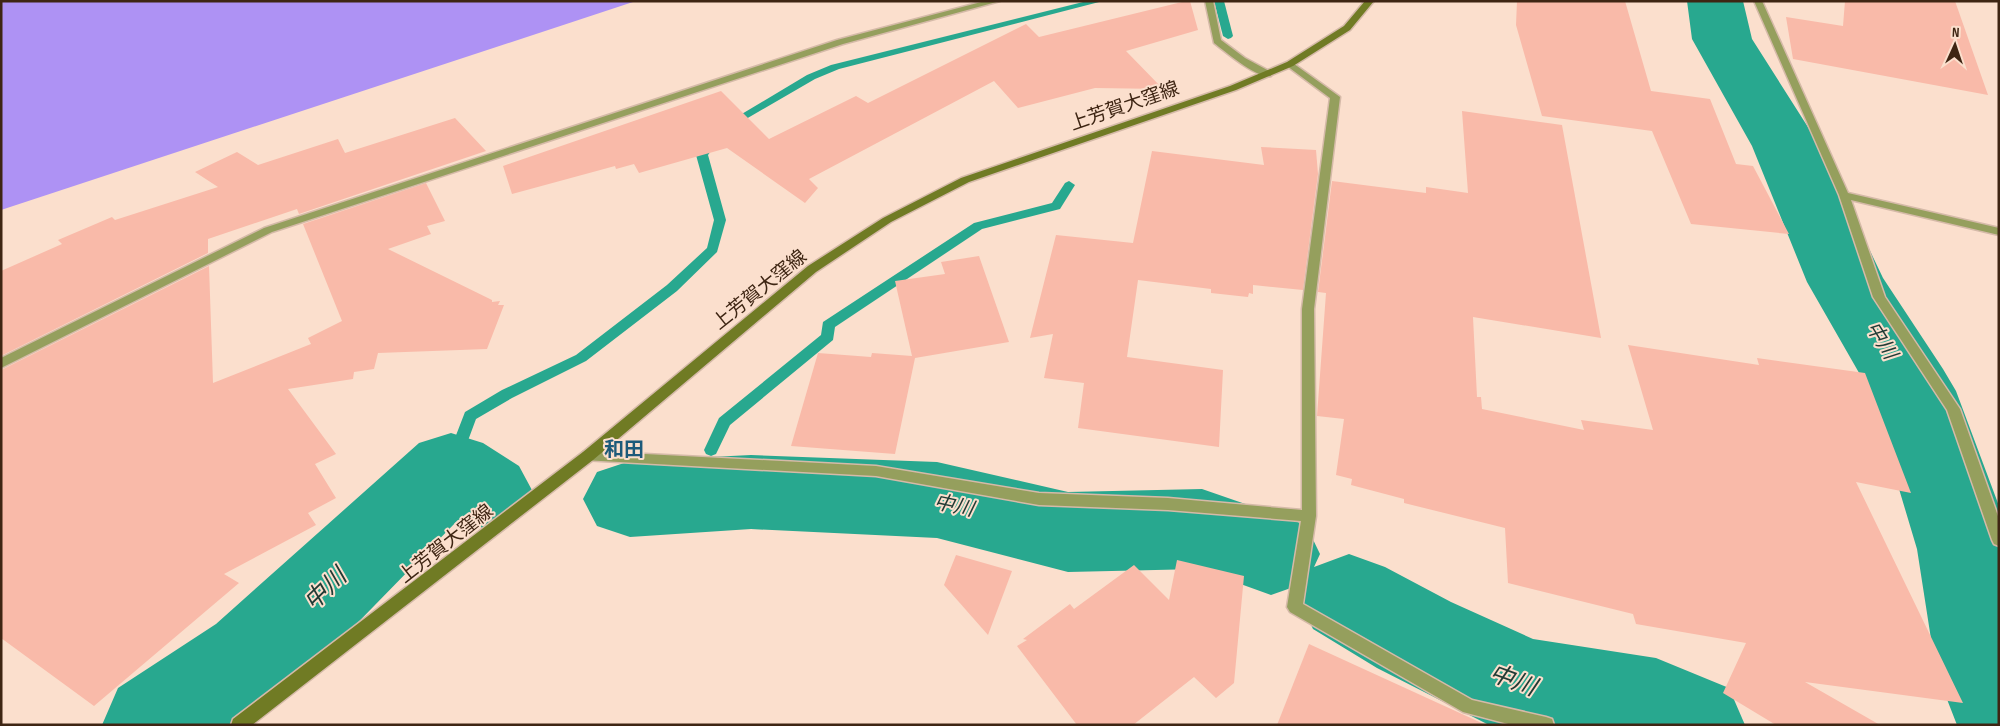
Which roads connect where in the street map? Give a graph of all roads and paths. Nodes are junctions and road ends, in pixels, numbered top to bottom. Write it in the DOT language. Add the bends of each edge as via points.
graph roads {
  1 [pos="996,1"];
  2 [pos="1209,1"];
  3 [pos="1370,1"];
  4 [pos="1758,1"];
  5 [pos="1290,64"];
  6 [pos="1268,74"];
  7 [pos="1844,195"];
  8 [pos="1999,232"];
  9 [pos="1,364"];
  10 [pos="588,456"];
  11 [pos="1309,516"];
  12 [pos="1999,540"];
  13 [pos="240,725"];
  14 [pos="1546,725"];
  1 -- 9 [label="street" via="840,42 268,230"];
  2 -- 6 [label="street" via="1217,41"];
  3 -- 5 [label="main road, 上芳賀大窪線" via="1347,28"];
  4 -- 7 [label="street"];
  5 -- 6 [label="main road, 上芳賀大窪線"];
  5 -- 11 [label="street" via="1334,97 1308,309"];
  6 -- 10 [label="main road, 上芳賀大窪線" via="965,180 887,220 812,269"];
  7 -- 8 [label="street"];
  7 -- 12 [label="street" via="1879,297 1952,409"];
  10 -- 11 [label="street" via="876,471 1039,499 1168,504"];
  10 -- 13 [label="main road, 上芳賀大窪線"];
  11 -- 14 [label="street" via="1296,607 1469,707"];
}
